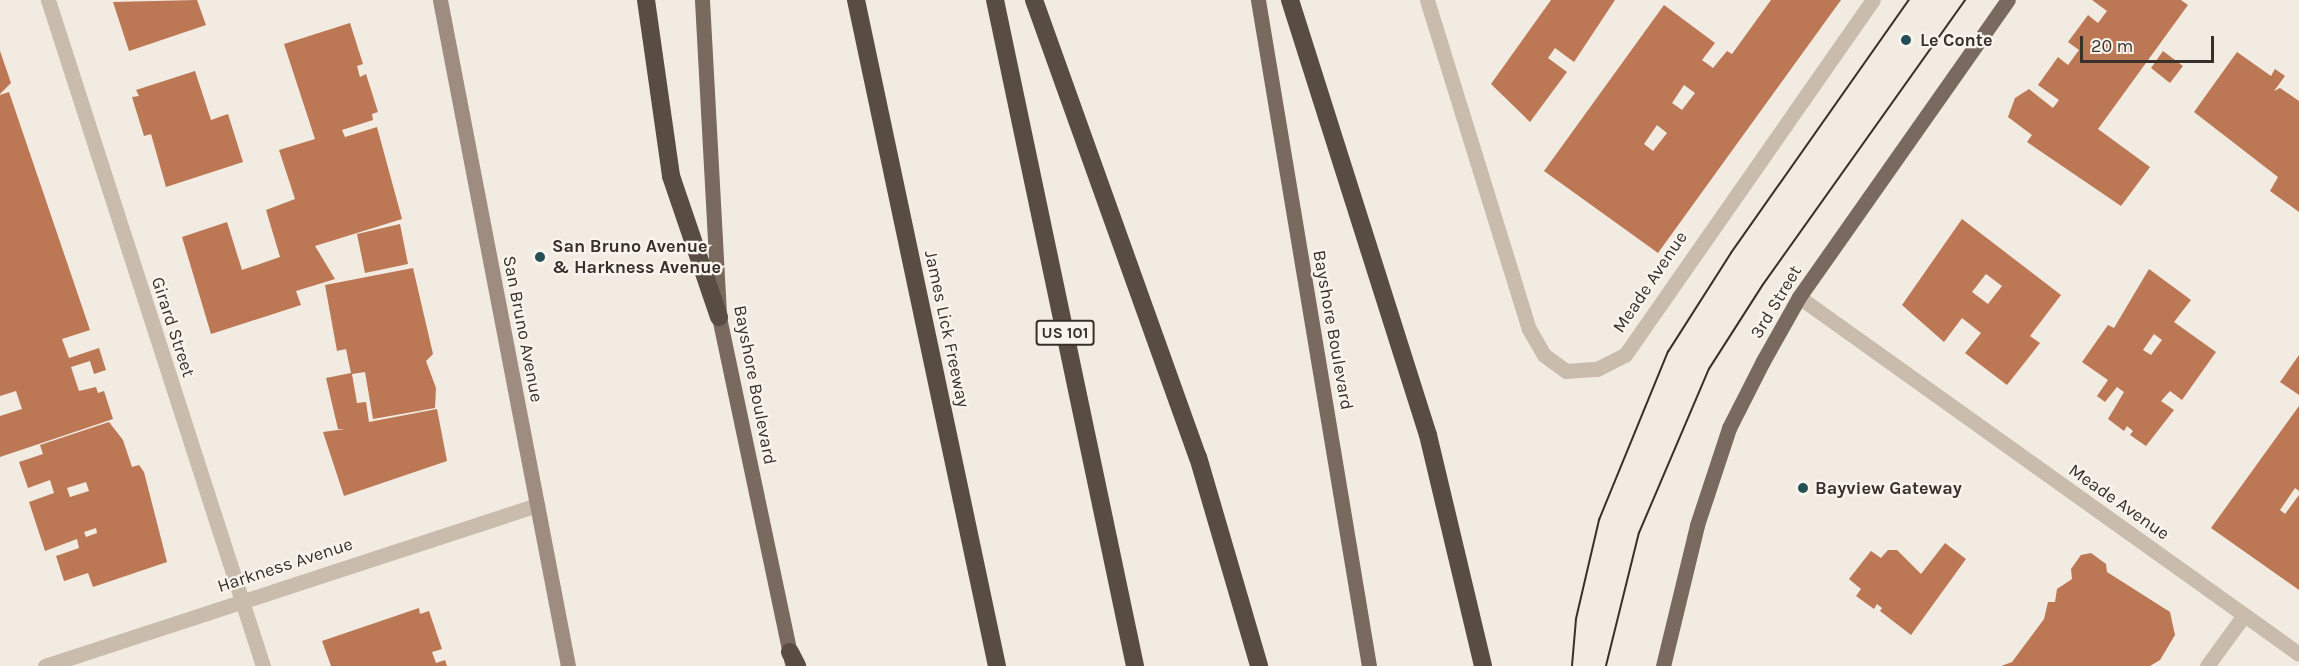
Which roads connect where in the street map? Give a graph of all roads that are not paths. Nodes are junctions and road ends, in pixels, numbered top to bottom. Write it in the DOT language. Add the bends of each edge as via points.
graph roads {
  1 [pos="48,0"];
  2 [pos="440,0"];
  3 [pos="646,0"];
  4 [pos="702,0"];
  5 [pos="856,0"];
  6 [pos="995,0"];
  7 [pos="1034,0"];
  8 [pos="1258,0"];
  9 [pos="1290,0"];
  10 [pos="1427,0"];
  11 [pos="1873,0"];
  12 [pos="2008,0"];
  13 [pos="1799,297"];
  14 [pos="719,317"];
  15 [pos="537,505"];
  16 [pos="240,599"];
  17 [pos="2244,615"];
  18 [pos="2299,654"];
  19 [pos="793,661"];
  20 [pos="45,666"];
  21 [pos="263,666"];
  22 [pos="568,666"];
  23 [pos="997,666"];
  24 [pos="1135,666"];
  25 [pos="1259,666"];
  26 [pos="1369,666"];
  27 [pos="1483,666"];
  28 [pos="1663,666"];
  29 [pos="2207,666"];
  1 -- 16 [label="street, Girard Street"];
  2 -- 15 [label="main road, San Bruno Avenue"];
  3 -- 14 [label="highway" via="671,176"];
  4 -- 14 [label="main road, Bayshore Boulevard"];
  5 -- 23 [label="highway, James Lick Freeway"];
  6 -- 24 [label="highway, US 101"];
  7 -- 25 [label="highway" via="1198,457"];
  8 -- 26 [label="main road, Bayshore Boulevard"];
  9 -- 27 [label="highway" via="1428,435"];
  10 -- 11 [label="street, Meade Avenue" via="1529,329 1544,355 1566,371 1596,369 1625,355"];
  12 -- 13 [label="main road, 3rd Street"];
  13 -- 17 [label="street, Meade Avenue"];
  13 -- 28 [label="main road, 3rd Street" via="1730,428 1697,525"];
  14 -- 19 [label="main road, Bayshore Boulevard"];
  15 -- 16 [label="street, Harkness Avenue"];
  15 -- 22 [label="main road, San Bruno Avenue"];
  16 -- 20 [label="street, Harkness Avenue"];
  16 -- 21 [label="street, Girard Street"];
  17 -- 18 [label="street, Meade Avenue"];
  17 -- 29 [label="street"];
}
